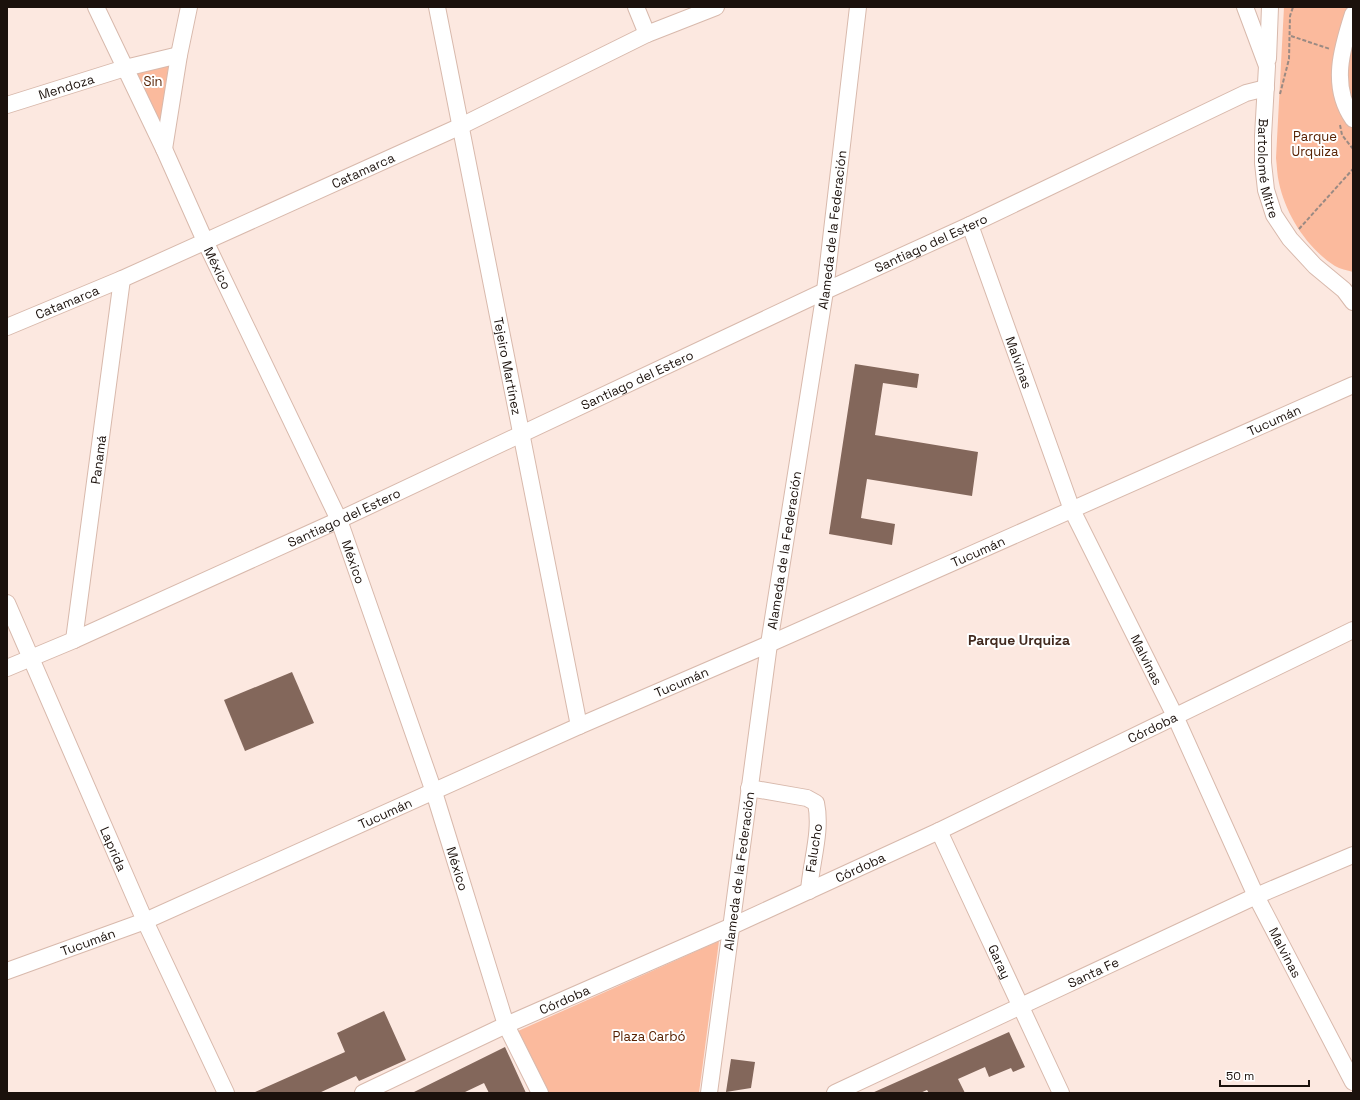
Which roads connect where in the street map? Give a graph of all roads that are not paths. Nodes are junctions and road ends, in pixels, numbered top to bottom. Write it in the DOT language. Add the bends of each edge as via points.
graph roads {
  1 [pos="96,7"];
  2 [pos="189,7"];
  3 [pos="437,7"];
  4 [pos="636,7"];
  5 [pos="716,7"];
  6 [pos="858,7"];
  7 [pos="1245,7"];
  8 [pos="1270,7"];
  9 [pos="1353,14"];
  10 [pos="647,34"];
  11 [pos="179,55"];
  12 [pos="1268,66"];
  13 [pos="125,68"];
  14 [pos="1266,88"];
  15 [pos="7,105"];
  16 [pos="1353,119"];
  17 [pos="461,126"];
  18 [pos="164,149"];
  19 [pos="970,225"];
  20 [pos="205,241"];
  21 [pos="122,278"];
  22 [pos="825,291"];
  23 [pos="1350,295"];
  24 [pos="7,327"];
  25 [pos="1353,385"];
  26 [pos="522,435"];
  27 [pos="1072,510"];
  28 [pos="339,520"];
  29 [pos="7,603"];
  30 [pos="1353,630"];
  31 [pos="74,640"];
  32 [pos="769,644"];
  33 [pos="32,658"];
  34 [pos="7,668"];
  35 [pos="1176,716"];
  36 [pos="579,726"];
  37 [pos="749,788"];
  38 [pos="434,792"];
  39 [pos="939,830"];
  40 [pos="1353,855"];
  41 [pos="809,891"];
  42 [pos="1256,896"];
  43 [pos="145,921"];
  44 [pos="732,926"];
  45 [pos="7,971"];
  46 [pos="1019,1005"];
  47 [pos="506,1025"];
  48 [pos="1353,1082"];
  49 [pos="226,1093"];
  50 [pos="363,1093"];
  51 [pos="540,1093"];
  52 [pos="708,1093"];
  53 [pos="835,1093"];
  54 [pos="1061,1093"];
  1 -- 13 [label="street, México"];
  2 -- 11 [label="street"];
  3 -- 17 [label="street, Tejeiro Martínez"];
  4 -- 10 [label="street"];
  5 -- 10 [label="street, Catamarca"];
  6 -- 22 [label="street, Alameda de la Federación"];
  7 -- 12 [label="street, Bartolomé Mitre"];
  8 -- 12 [label="street"];
  9 -- 16 [label="street" via="1344,42 1339,79 1341,93"];
  10 -- 17 [label="street, Catamarca"];
  11 -- 13 [label="street, Mendoza"];
  11 -- 18 [label="street"];
  12 -- 14 [label="street, Bartolomé Mitre"];
  13 -- 15 [label="street, Mendoza"];
  13 -- 18 [label="street, México"];
  14 -- 19 [label="street, Santiago del Estero" via="1246,93"];
  14 -- 23 [label="street, Bartolomé Mitre" via="1263,136 1266,190 1274,215 1290,239 1315,266"];
  17 -- 20 [label="street, Catamarca"];
  17 -- 26 [label="street, Tejeiro Martínez"];
  18 -- 20 [label="street, México"];
  19 -- 22 [label="street, Santiago del Estero"];
  19 -- 27 [label="street, Malvinas"];
  20 -- 21 [label="street, Catamarca"];
  20 -- 28 [label="street, México"];
  21 -- 24 [label="street, Catamarca"];
  21 -- 31 [label="street, Panamá"];
  22 -- 26 [label="street, Santiago del Estero"];
  22 -- 32 [label="street, Alameda de la Federación"];
  25 -- 27 [label="street, Tucumán"];
  26 -- 28 [label="street, Santiago del Estero"];
  26 -- 36 [label="street, Tejeiro Martínez"];
  27 -- 32 [label="street, Tucumán"];
  27 -- 35 [label="street, Malvinas"];
  28 -- 31 [label="street, Santiago del Estero"];
  28 -- 38 [label="street, México"];
  29 -- 33 [label="street, Laprida"];
  30 -- 35 [label="street, Córdoba"];
  31 -- 33 [label="street, Santiago del Estero"];
  32 -- 36 [label="street, Tucumán"];
  32 -- 37 [label="street, Alameda de la Federación"];
  33 -- 34 [label="street, Santiago del Estero"];
  33 -- 43 [label="street, Laprida"];
  35 -- 39 [label="street, Córdoba"];
  35 -- 42 [label="street, Malvinas"];
  36 -- 38 [label="street, Tucumán"];
  37 -- 41 [label="street, Falucho" via="807,798 816,803 819,817"];
  37 -- 44 [label="street, Alameda de la Federación"];
  38 -- 43 [label="street, Tucumán"];
  38 -- 47 [label="street, México"];
  39 -- 41 [label="street, Córdoba"];
  39 -- 46 [label="street, Garay"];
  40 -- 42 [label="street, Santa Fe"];
  41 -- 44 [label="street, Córdoba"];
  42 -- 46 [label="street, Santa Fe"];
  42 -- 48 [label="street, Malvinas"];
  43 -- 45 [label="street, Tucumán"];
  43 -- 49 [label="street, Laprida"];
  44 -- 47 [label="street, Córdoba"];
  44 -- 52 [label="street, Alameda de la Federación"];
  46 -- 53 [label="street, Santa Fe"];
  46 -- 54 [label="street, Garay"];
  47 -- 50 [label="street, Córdoba"];
  47 -- 51 [label="street, México"];
}
